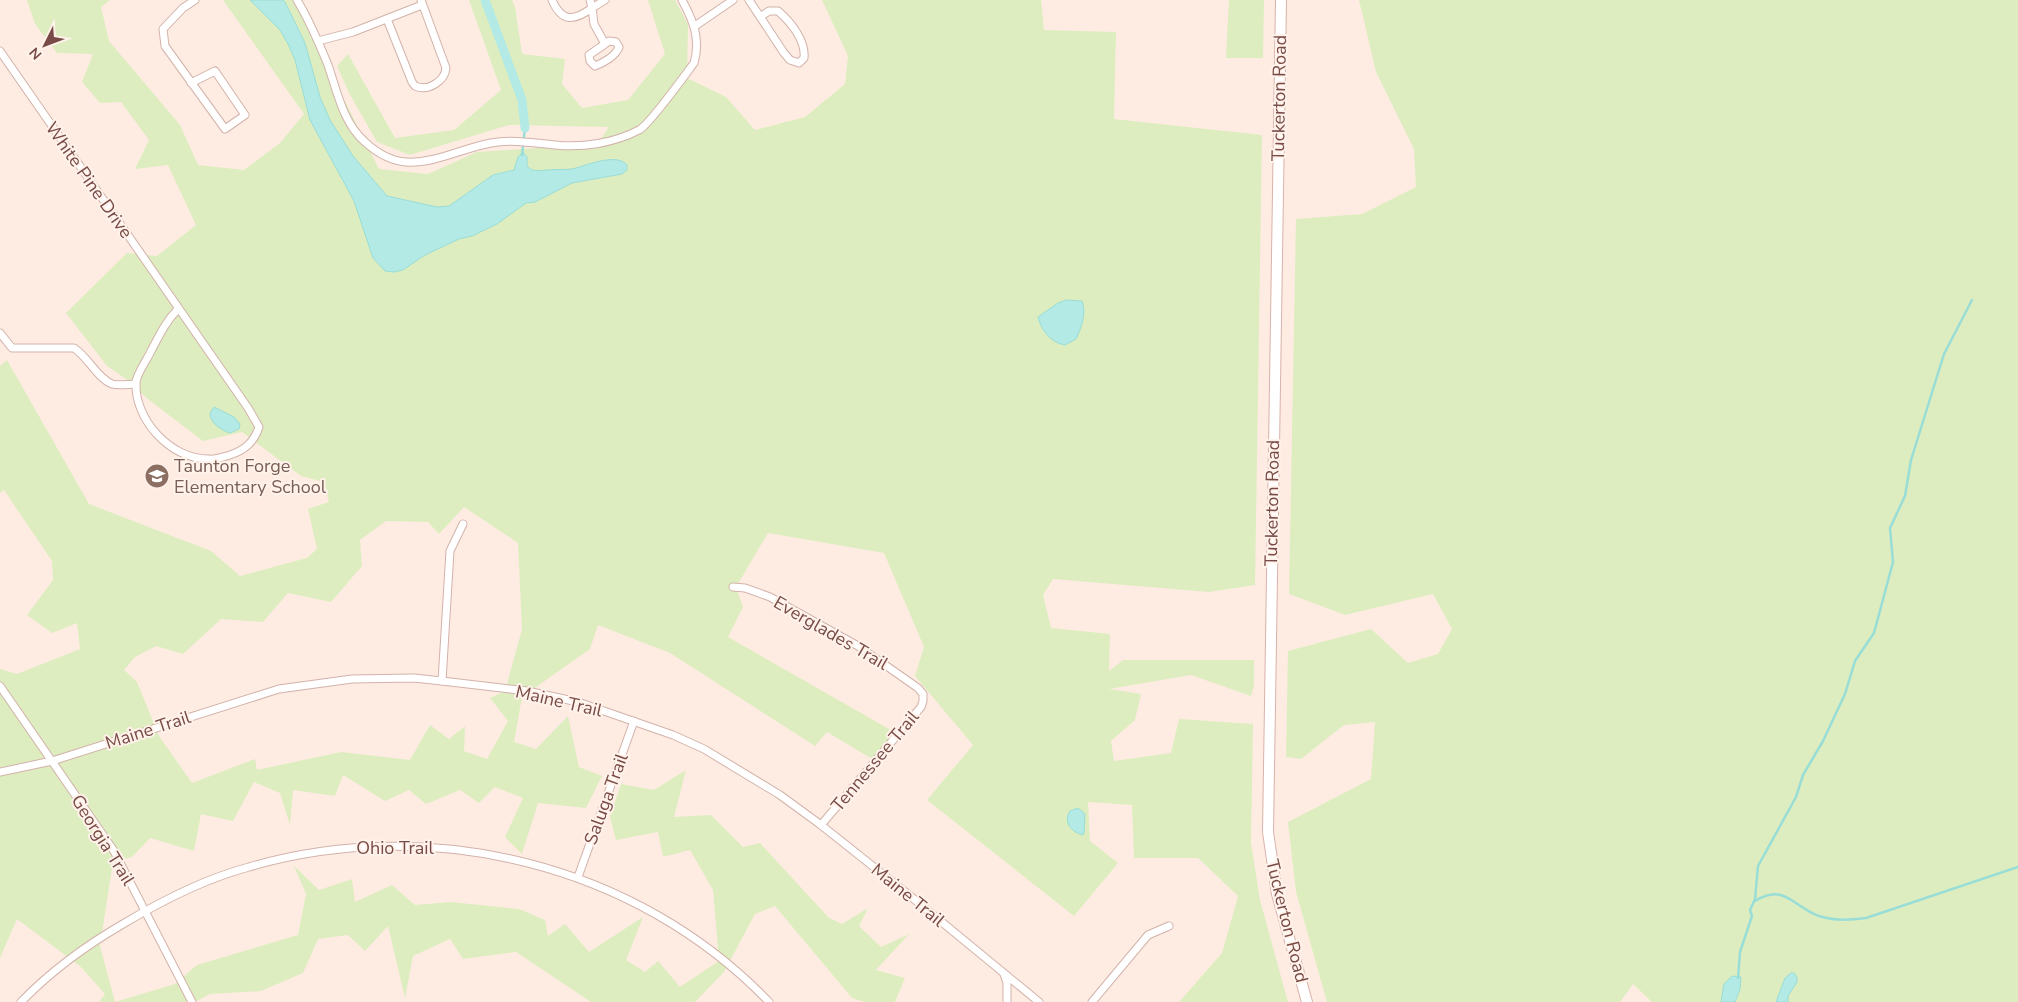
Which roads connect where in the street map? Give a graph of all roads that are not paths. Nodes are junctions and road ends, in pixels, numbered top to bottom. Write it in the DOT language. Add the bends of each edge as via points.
graph roads {
  1 [pos="195,0"];
  2 [pos="297,0"];
  3 [pos="552,0"];
  4 [pos="590,0"];
  5 [pos="604,0"];
  6 [pos="682,0"];
  7 [pos="733,0"];
  8 [pos="1281,0"];
  9 [pos="751,1"];
  10 [pos="421,2"];
  11 [pos="592,8"];
  12 [pos="760,17"];
  13 [pos="387,19"];
  14 [pos="695,26"];
  15 [pos="318,41"];
  16 [pos="604,44"];
  17 [pos="0,51"];
  18 [pos="191,82"];
  19 [pos="178,309"];
  20 [pos="0,333"];
  21 [pos="136,384"];
  22 [pos="463,524"];
  23 [pos="733,587"];
  24 [pos="442,681"];
  25 [pos="0,686"];
  26 [pos="922,694"];
  27 [pos="634,721"];
  28 [pos="52,761"];
  29 [pos="0,772"];
  30 [pos="821,825"];
  31 [pos="578,877"];
  32 [pos="145,910"];
  33 [pos="1169,926"];
  34 [pos="1004,974"];
  35 [pos="21,1002"];
  36 [pos="192,1002"];
  37 [pos="769,1002"];
  38 [pos="1007,1002"];
  39 [pos="1039,1002"];
  40 [pos="1092,1002"];
  41 [pos="1307,1002"];
  1 -- 18 [label="street" via="182,8 162,29 165,46"];
  2 -- 15 [label="street"];
  3 -- 11 [label="street" via="556,9 568,19"];
  4 -- 11 [label="street"];
  5 -- 11 [label="street"];
  6 -- 14 [label="street"];
  7 -- 14 [label="street"];
  8 -- 41 [label="main road, Tuckerton Road" via="1268,824 1277,894"];
  9 -- 12 [label="street"];
  10 -- 13 [label="street"];
  10 -- 13 [label="street" via="446,68 439,82 423,88 415,86"];
  11 -- 16 [label="street" via="594,24"];
  12 -- 12 [label="street" via="769,11 778,11 787,18 805,49 804,58 799,62 790,60"];
  13 -- 15 [label="street"];
  14 -- 15 [label="street" via="694,63 642,129 582,146 501,142 406,162 377,151 358,135 341,104"];
  17 -- 19 [label="street, White Pine Drive"];
  18 -- 18 [label="street" via="225,129 246,115 215,71"];
  19 -- 21 [label="street" via="168,319"];
  19 -- 21 [label="street, White Pine Drive" via="248,408 259,427 255,439 240,452 222,457 207,460 190,456 165,443 147,425 138,402"];
  20 -- 21 [label="street" via="12,348 74,348 108,381"];
  22 -- 24 [label="street" via="450,551"];
  23 -- 26 [label="street, Everglades Trail" via="770,597 858,646 911,682"];
  24 -- 27 [label="street, Maine Trail" via="527,691 578,702"];
  24 -- 28 [label="street, Maine Trail" via="365,678 279,688"];
  25 -- 28 [label="street, Georgia Trail"];
  26 -- 30 [label="street, Tennessee Trail" via="921,707"];
  27 -- 30 [label="street, Maine Trail" via="673,735 719,758 780,795"];
  27 -- 31 [label="street, Saluga Trail"];
  28 -- 29 [label="street, Maine Trail"];
  28 -- 32 [label="street, Georgia Trail" via="114,851"];
  30 -- 34 [label="street, Maine Trail"];
  31 -- 32 [label="street, Ohio Trail" via="503,857 450,848 356,846 247,867"];
  31 -- 37 [label="street, Ohio Trail" via="634,902 687,934 724,961"];
  32 -- 35 [label="street, Ohio Trail" via="84,948 43,979"];
  32 -- 36 [label="street, Georgia Trail"];
  33 -- 40 [label="street" via="1148,935"];
  34 -- 38 [label="street"];
  34 -- 39 [label="street, Maine Trail"];
}
